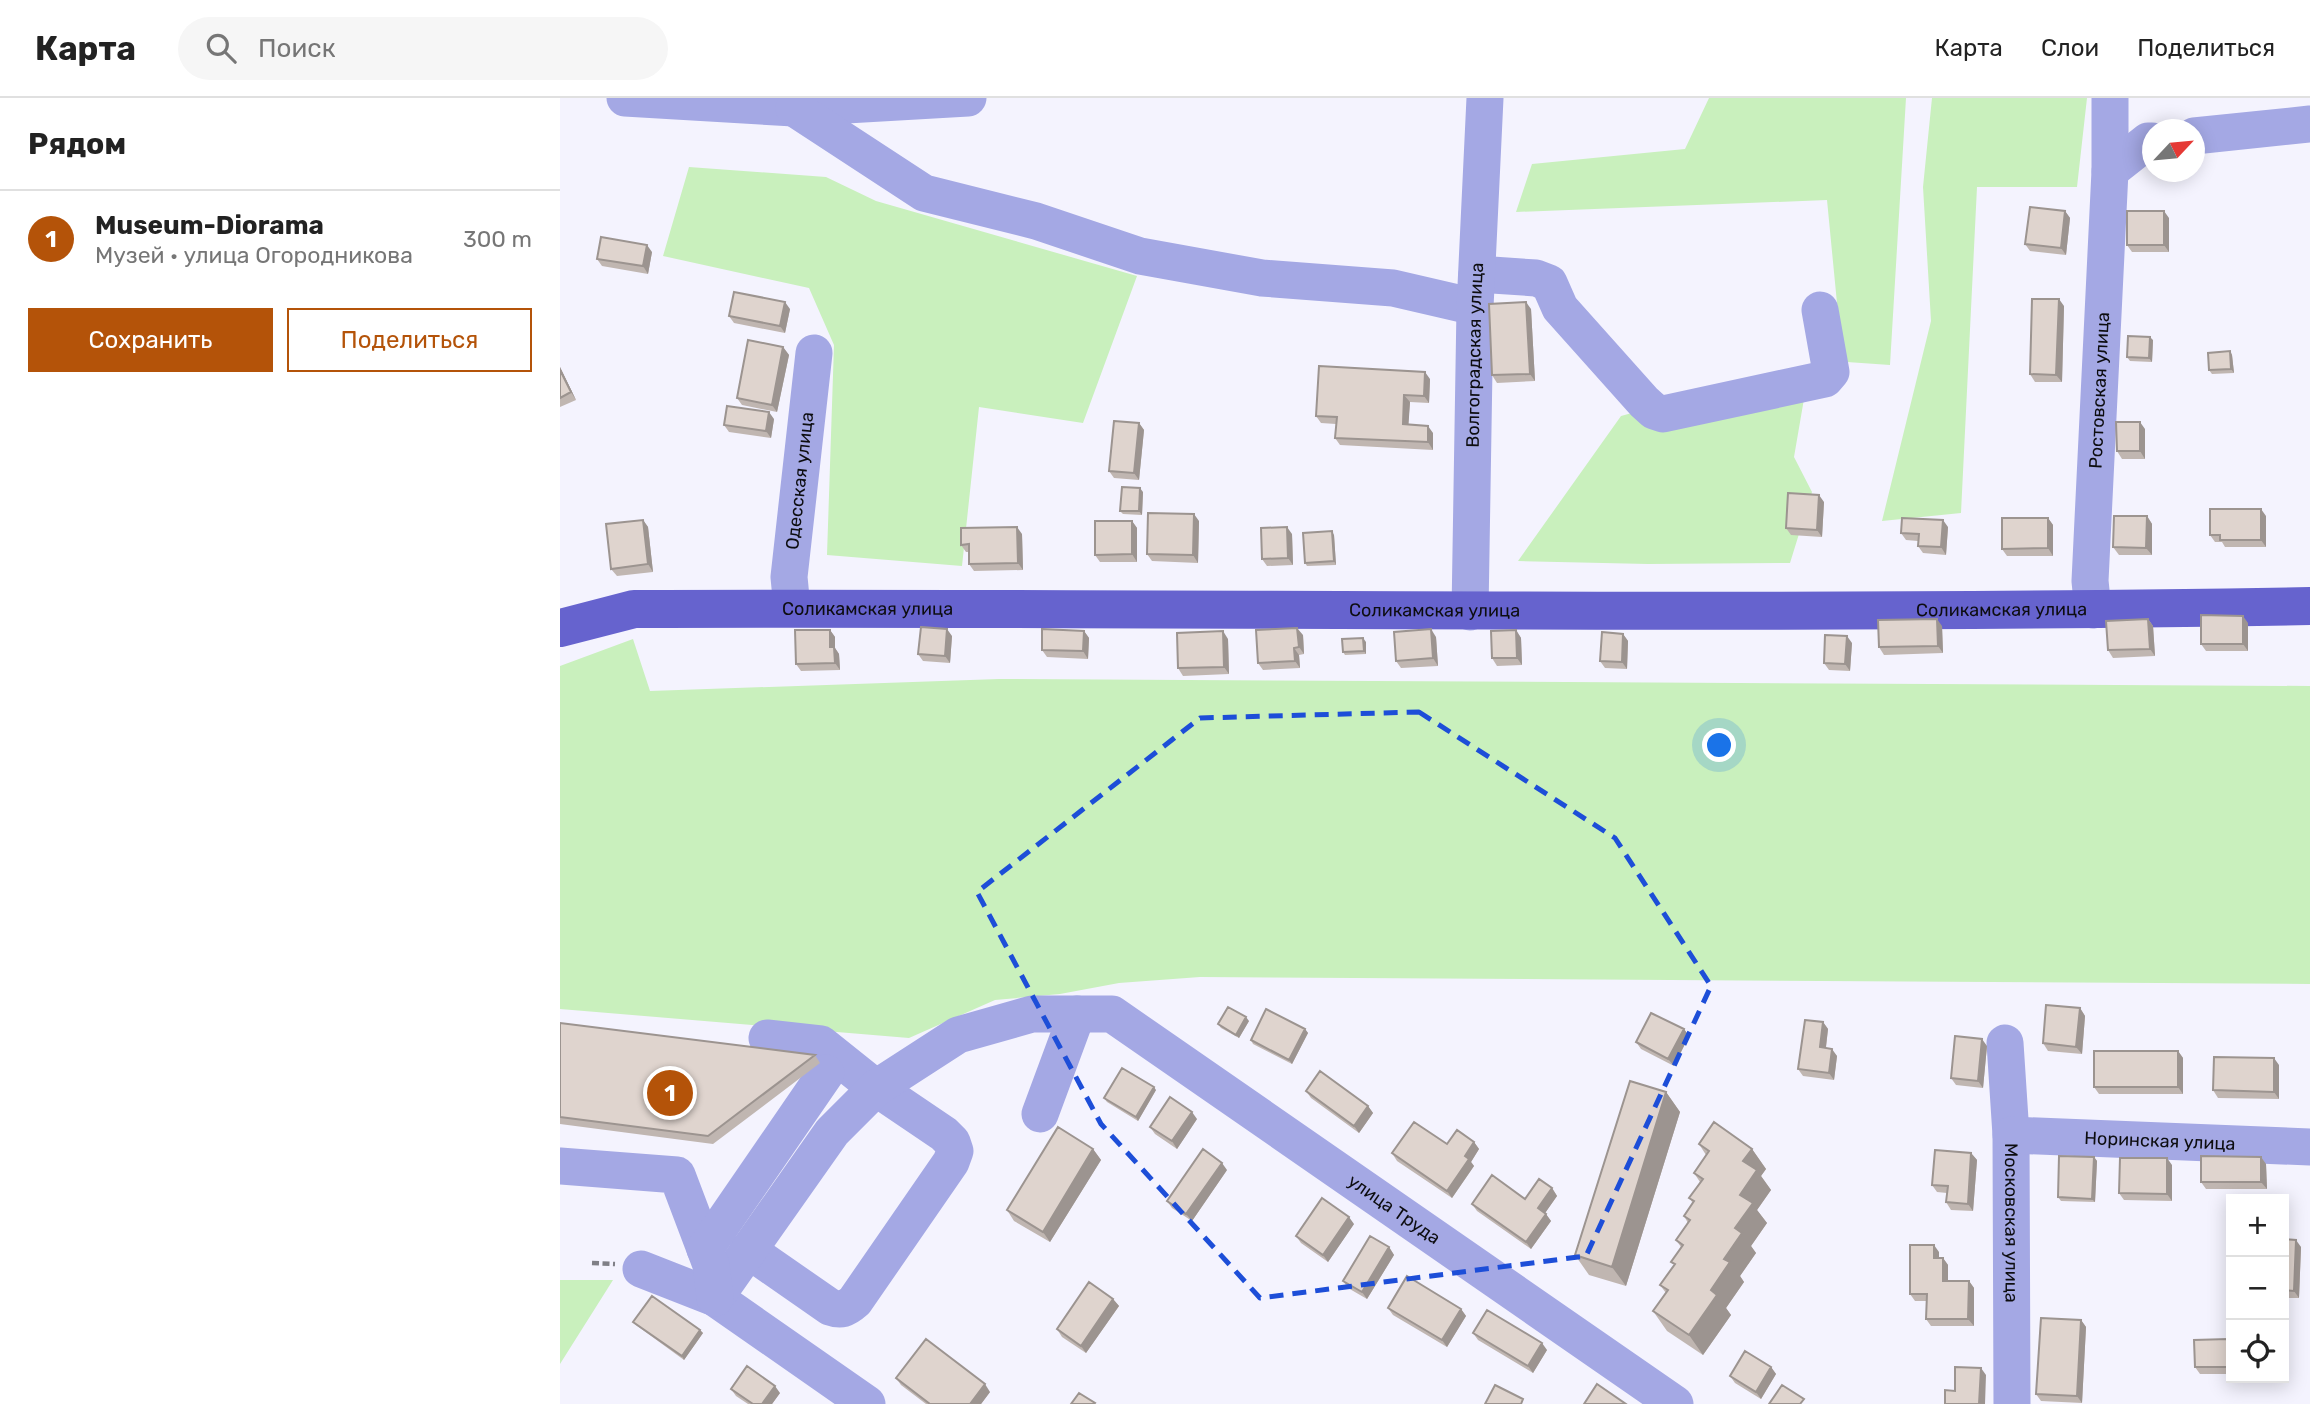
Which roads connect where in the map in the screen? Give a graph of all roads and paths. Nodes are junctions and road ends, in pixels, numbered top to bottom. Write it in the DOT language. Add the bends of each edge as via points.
graph roads {
  1 [pos="625,98"];
  2 [pos="968,98"];
  3 [pos="1485,98"];
  4 [pos="2110,98"];
  5 [pos="794,108"];
  6 [pos="2310,124"];
  7 [pos="2205,135"];
  8 [pos="2142,146"];
  9 [pos="2110,171"];
  10 [pos="1476,291"];
  11 [pos="1820,310"];
  12 [pos="814,354"];
  13 [pos="2310,606"];
  14 [pos="792,608"];
  15 [pos="2093,610"];
  16 [pos="1470,612"];
  17 [pos="560,628"];
  18 [pos="1095,1014"];
  19 [pos="767,1038"];
  20 [pos="2005,1043"];
  21 [pos="827,1073"];
  22 [pos="876,1088"];
  23 [pos="1040,1114"];
  24 [pos="2011,1135"];
  25 [pos="2310,1147"];
  26 [pos="560,1166"];
  27 [pos="705,1248"];
  28 [pos="748,1250"];
  29 [pos="641,1269"];
  30 [pos="715,1297"];
  31 [pos="867,1404"];
  32 [pos="1675,1404"];
  33 [pos="2012,1404"];
  1 -- 5 [label="street"];
  2 -- 5 [label="street"];
  3 -- 10 [label="street, Волгоградская улица"];
  4 -- 9 [label="street, Ростовская улица"];
  5 -- 10 [label="street" via="924,193 1036,221 1140,256 1262,278"];
  6 -- 7 [label="street"];
  8 -- 9 [label="street"];
  9 -- 15 [label="street, Ростовская улица" via="2090,581"];
  10 -- 11 [label="street" via="1536,278 1549,283 1560,308 1644,402 1663,414 1825,379 1831,362"];
  10 -- 16 [label="street, Волгоградская улица"];
  12 -- 14 [label="street, Одесская улица" via="789,577"];
  13 -- 15 [label="main road, Соликамская улица"];
  14 -- 16 [label="main road, Соликамская улица"];
  14 -- 17 [label="main road, Соликамская улица" via="634,609"];
  15 -- 16 [label="main road, Соликамская улица"];
  18 -- 22 [label="street" via="1032,1014 958,1035"];
  18 -- 23 [label="street"];
  18 -- 32 [label="street, улица Труда"];
  19 -- 22 [label="street" via="821,1044"];
  20 -- 24 [label="street, Московская улица"];
  21 -- 27 [label="street"];
  22 -- 28 [label="street" via="832,1132"];
  22 -- 28 [label="street" via="944,1134 955,1151 855,1301 839,1310 830,1307"];
  24 -- 25 [label="street, Норинская улица"];
  24 -- 33 [label="street, Московская улица"];
  26 -- 27 [label="street" via="677,1175"];
  27 -- 30 [label="street"];
  28 -- 30 [label="street"];
  29 -- 30 [label="street"];
  30 -- 31 [label="street"];
}
